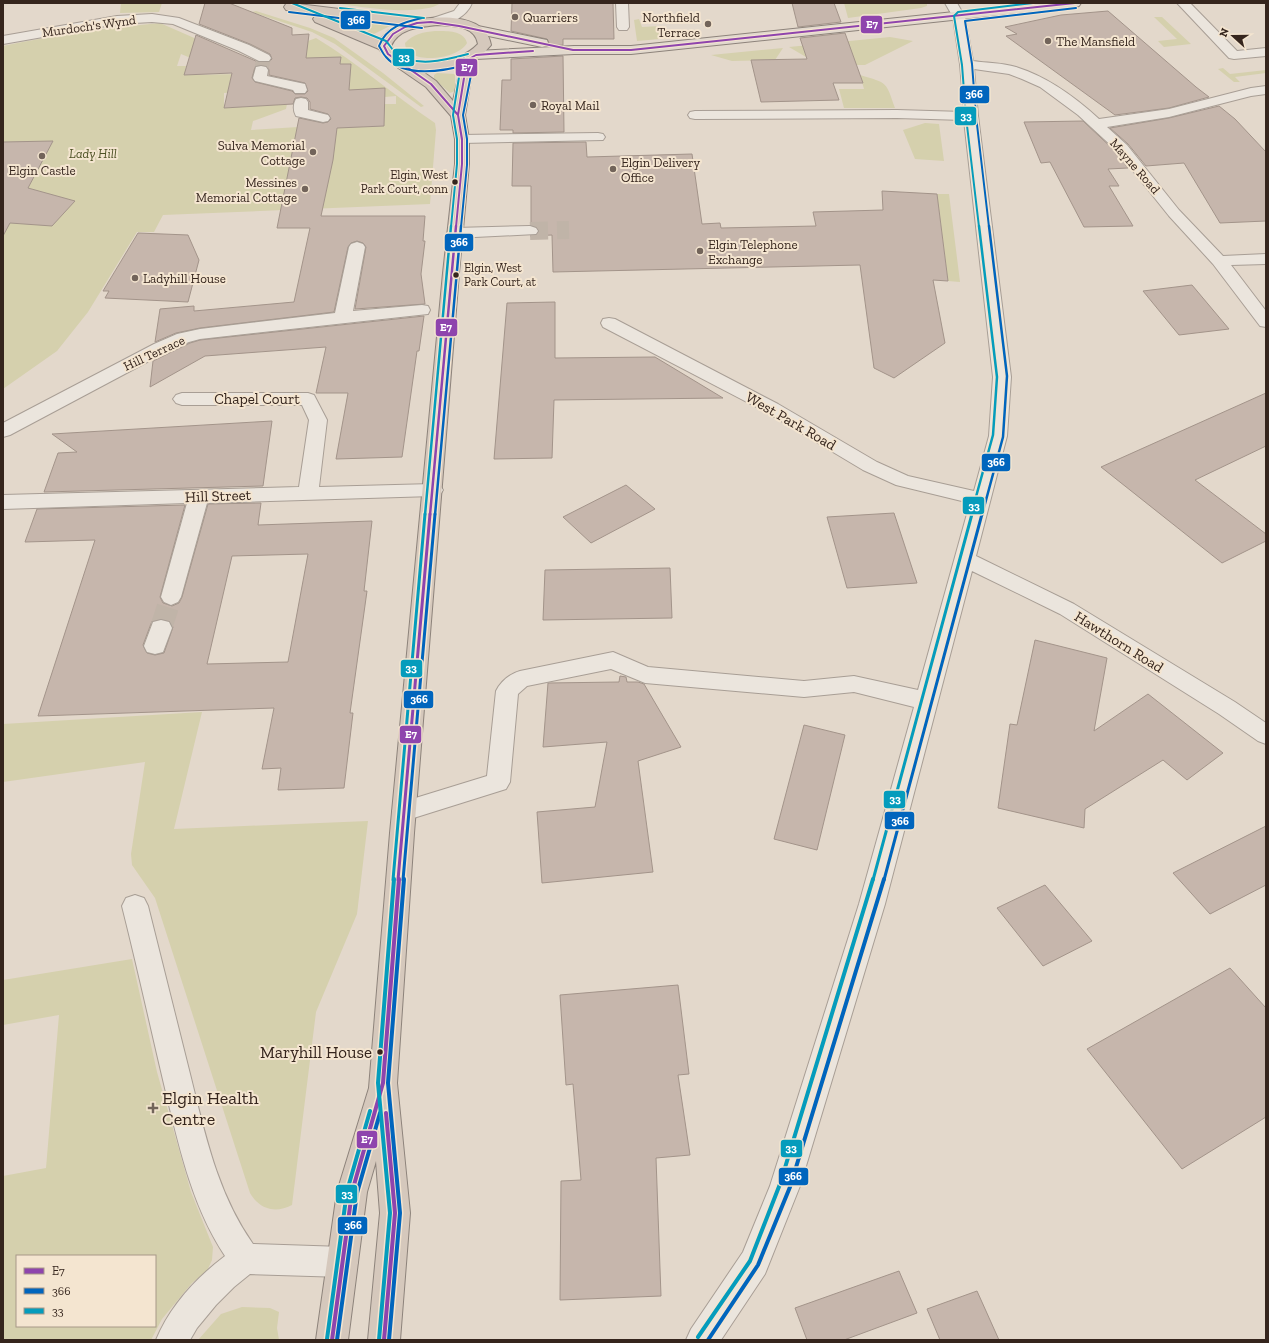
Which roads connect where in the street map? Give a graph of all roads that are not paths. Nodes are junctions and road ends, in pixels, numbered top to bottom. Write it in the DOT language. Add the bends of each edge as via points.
graph roads {
  1 [pos="466,3"];
  2 [pos="622,3"];
  3 [pos="1074,3"];
  4 [pos="1182,3"];
  5 [pos="284,5"];
  6 [pos="955,10"];
  7 [pos="438,22"];
  8 [pos="423,23"];
  9 [pos="623,27"];
  10 [pos="478,30"];
  11 [pos="3,40"];
  12 [pos="384,46"];
  13 [pos="574,50"];
  14 [pos="1266,52"];
  15 [pos="473,57"];
  16 [pos="396,60"];
  17 [pos="967,64"];
  18 [pos="1266,90"];
  19 [pos="695,114"];
  20 [pos="458,115"];
  21 [pos="936,115"];
  22 [pos="971,116"];
  23 [pos="323,118"];
  24 [pos="1097,124"];
  25 [pos="900,125"];
  26 [pos="598,136"];
  27 [pos="462,139"];
  28 [pos="530,232"];
  29 [pos="455,233"];
  30 [pos="357,247"];
  31 [pos="1266,259"];
  32 [pos="1220,261"];
  33 [pos="422,310"];
  34 [pos="343,316"];
  35 [pos="1266,322"];
  36 [pos="609,324"];
  37 [pos="182,398"];
  38 [pos="3,431"];
  39 [pos="433,490"];
  40 [pos="308,493"];
  41 [pos="199,497"];
  42 [pos="981,499"];
  43 [pos="3,502"];
  44 [pos="966,560"];
  45 [pos="171,597"];
  46 [pos="927,701"];
  47 [pos="1266,735"];
  48 [pos="404,811"];
  49 [pos="135,906"];
  50 [pos="383,1083"];
  51 [pos="245,1259"];
  52 [pos="343,1262"];
  53 [pos="172,1340"];
  54 [pos="332,1340"];
  55 [pos="384,1340"];
  56 [pos="702,1340"];
  1 -- 7 [label="street" via="460,12"];
  2 -- 9 [label="street"];
  3 -- 6 [label="main road"];
  4 -- 14 [label="street" via="1234,55"];
  5 -- 8 [label="highway"];
  5 -- 12 [label="highway"];
  6 -- 13 [label="main road" via="631,50"];
  6 -- 17 [label="street"];
  7 -- 8 [label="highway"];
  7 -- 10 [label="highway" via="460,23"];
  8 -- 12 [label="highway" via="396,32 386,40"];
  10 -- 13 [label="main road"];
  10 -- 15 [label="highway" via="483,34 485,45"];
  11 -- 23 [label="street, Murdoch's Wynd" via="136,18 166,19 244,48 262,64 260,78 300,87 301,113"];
  12 -- 16 [label="highway" via="388,54"];
  13 -- 15 [label="main road"];
  15 -- 16 [label="highway" via="452,64 431,66 418,66"];
  15 -- 20 [label="highway" via="464,78"];
  16 -- 20 [label="highway" via="431,84"];
  17 -- 22 [label="street"];
  17 -- 24 [label="street, Mayne Road" via="1012,70 1045,84"];
  18 -- 24 [label="street" via="1169,114"];
  19 -- 21 [label="street"];
  20 -- 27 [label="highway"];
  21 -- 22 [label="street"];
  21 -- 25 [label="street"];
  22 -- 42 [label="street" via="1002,377 998,436"];
  24 -- 32 [label="street, Mayne Road" via="1122,148 1174,213"];
  26 -- 27 [label="street"];
  27 -- 29 [label="highway"];
  28 -- 29 [label="street"];
  29 -- 39 [label="highway"];
  30 -- 34 [label="street"];
  31 -- 32 [label="street"];
  32 -- 35 [label="street, Mayne Road"];
  33 -- 34 [label="street, Hill Terrace"];
  34 -- 38 [label="street, Hill Terrace" via="183,338 149,353"];
  36 -- 42 [label="street, West Park Road" via="772,408 870,466 903,481"];
  37 -- 40 [label="street, Chapel Court" via="308,400 318,420"];
  39 -- 40 [label="street, Hill Street"];
  39 -- 48 [label="highway"];
  40 -- 41 [label="street, Hill Street"];
  41 -- 43 [label="street, Hill Street"];
  41 -- 45 [label="street"];
  42 -- 44 [label="street"];
  44 -- 46 [label="street"];
  44 -- 47 [label="street, Hawthorn Road" via="1067,609"];
  46 -- 48 [label="street" via="854,684 804,689 645,675 613,660 520,679 507,691 498,782"];
  46 -- 56 [label="street" via="872,904 785,1186 754,1263"];
  48 -- 50 [label="highway"];
  49 -- 51 [label="street" via="198,1162 221,1223"];
  50 -- 52 [label="highway" via="352,1192"];
  50 -- 55 [label="highway" via="395,1213"];
  51 -- 52 [label="street"];
  51 -- 53 [label="street" via="205,1294 186,1317"];
  52 -- 54 [label="highway"];
}
